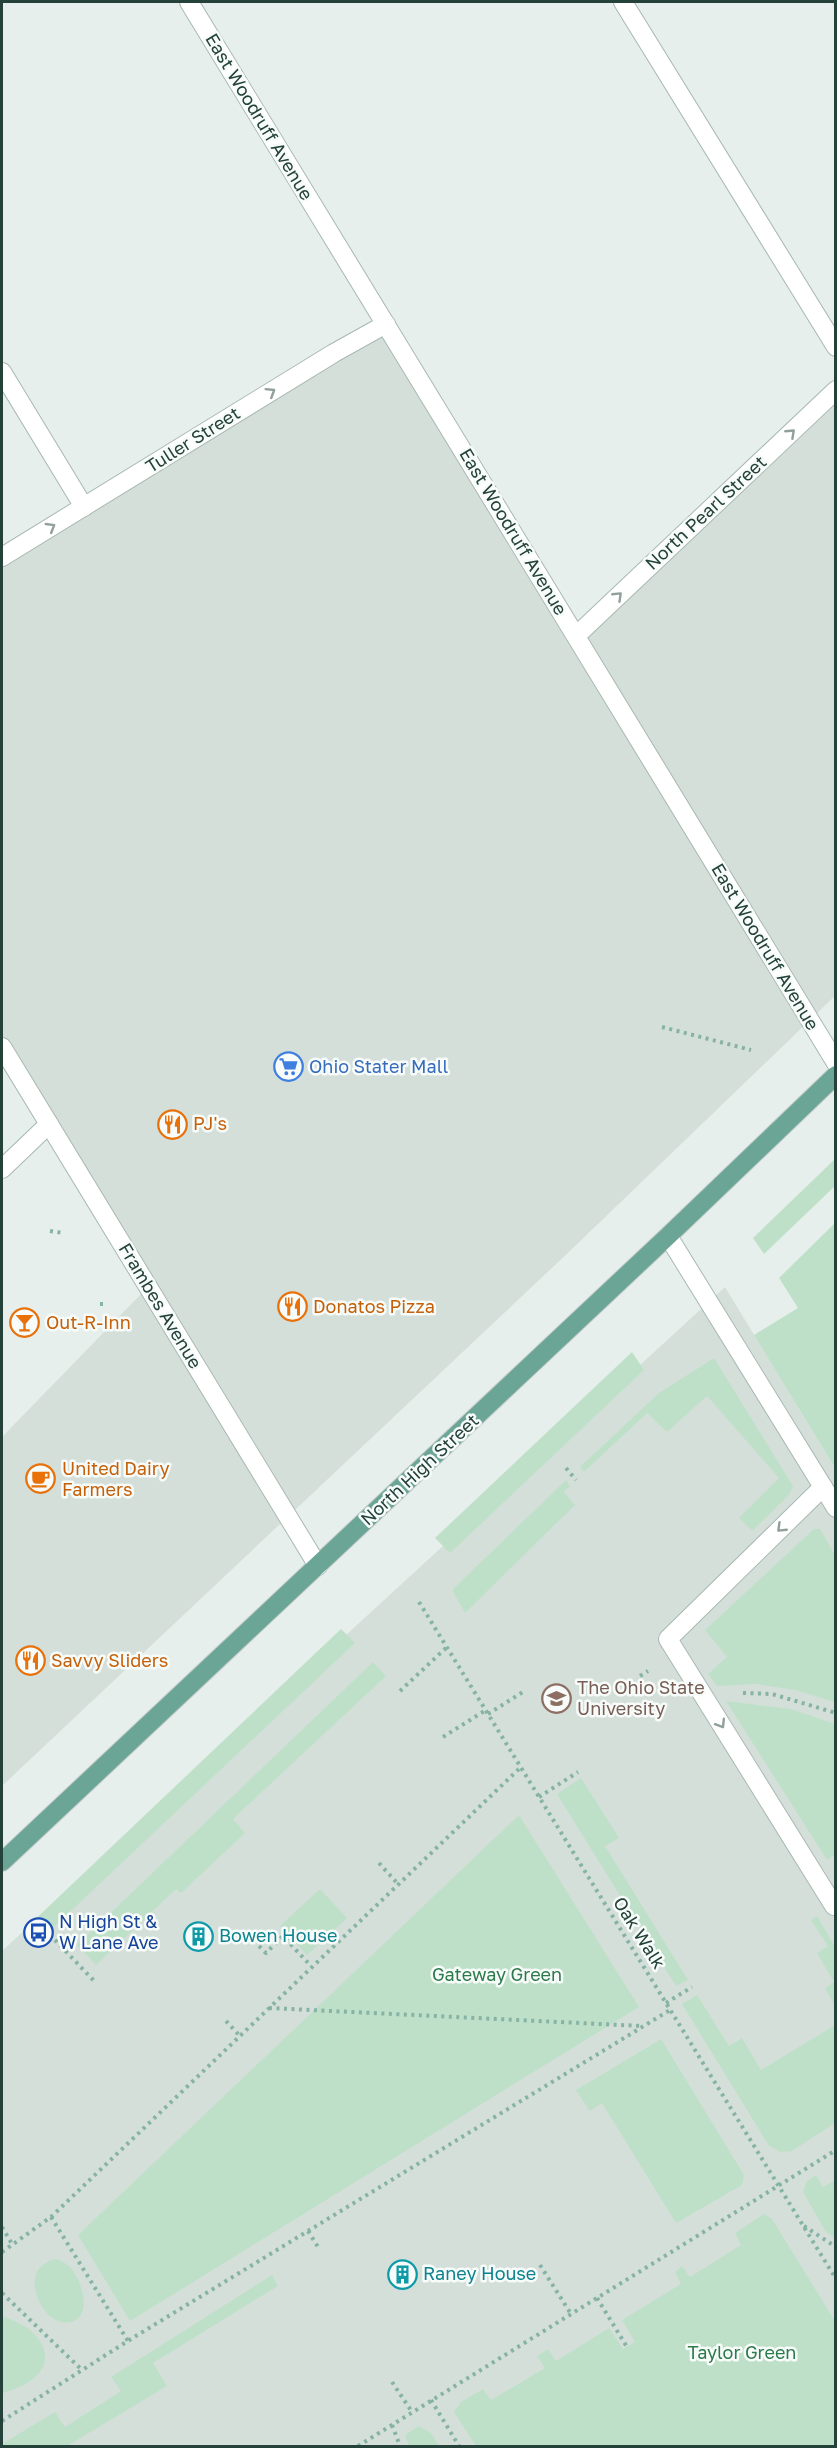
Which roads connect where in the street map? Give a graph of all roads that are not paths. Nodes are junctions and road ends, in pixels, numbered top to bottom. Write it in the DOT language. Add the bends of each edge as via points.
graph roads {
  1 [pos="189,2"];
  2 [pos="623,2"];
  3 [pos="386,324"];
  4 [pos="836,347"];
  5 [pos="2,372"];
  6 [pos="836,390"];
  7 [pos="84,507"];
  8 [pos="2,557"];
  9 [pos="576,636"];
  10 [pos="2,1047"];
  11 [pos="836,1063"];
  12 [pos="836,1075"];
  13 [pos="49,1124"];
  14 [pos="2,1169"];
  15 [pos="668,1236"];
  16 [pos="823,1487"];
  17 [pos="836,1508"];
  18 [pos="318,1566"];
  19 [pos="2,1862"];
  20 [pos="836,1905"];
  1 -- 3 [label="street, East Woodruff Avenue"];
  2 -- 4 [label="street"];
  7 -- 3 [label="street, Tuller Street, one-way"];
  3 -- 9 [label="street, East Woodruff Avenue"];
  5 -- 7 [label="street"];
  9 -- 6 [label="street, North Pearl Street, one-way"];
  8 -- 7 [label="street, Tuller Street, one-way"];
  9 -- 11 [label="street, East Woodruff Avenue"];
  10 -- 13 [label="street, Frambes Avenue"];
  12 -- 15 [label="main road, North High Street"];
  13 -- 14 [label="street"];
  13 -- 18 [label="street, Frambes Avenue"];
  15 -- 16 [label="street"];
  15 -- 18 [label="main road, North High Street"];
  16 -- 17 [label="street"];
  16 -- 20 [label="street, one-way" via="669,1639"];
  18 -- 19 [label="main road, North High Street"];
}
